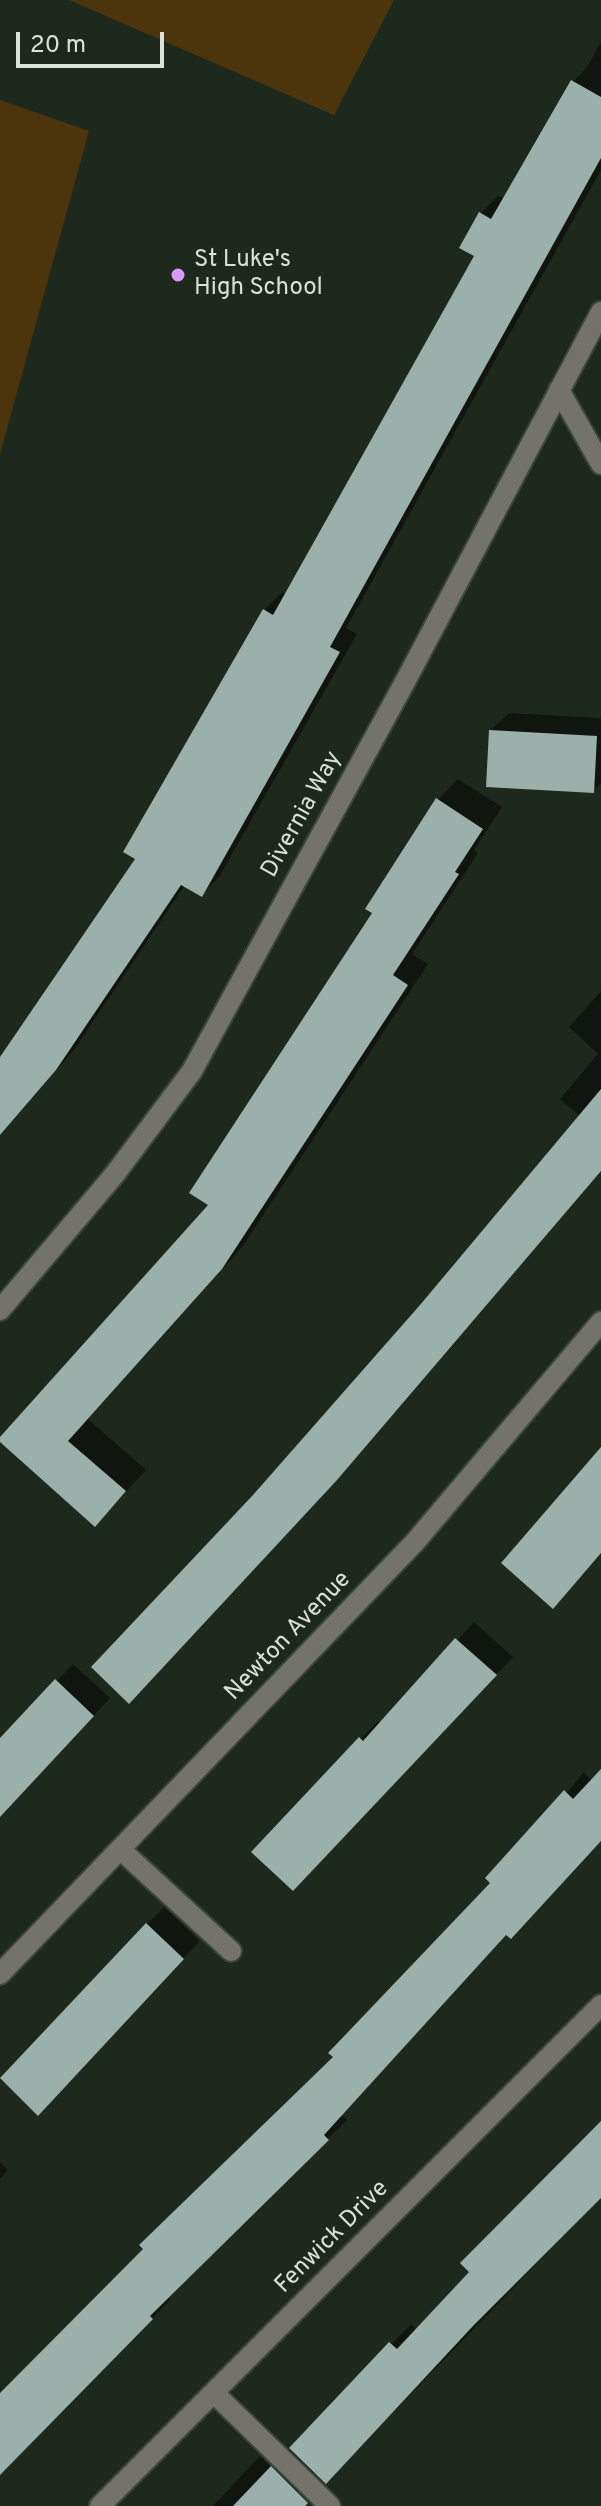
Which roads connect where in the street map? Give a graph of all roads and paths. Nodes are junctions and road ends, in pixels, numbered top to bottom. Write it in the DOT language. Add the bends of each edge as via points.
graph roads {
  1 [pos="601,312"];
  2 [pos="559,390"];
  3 [pos="601,464"];
  4 [pos="0,1310"];
  5 [pos="601,1322"];
  6 [pos="121,1850"];
  7 [pos="231,1951"];
  8 [pos="0,1974"];
  9 [pos="601,2005"];
  10 [pos="214,2393"];
  11 [pos="100,2506"];
  12 [pos="330,2506"];
  1 -- 2 [label="street, Divernia Way"];
  2 -- 3 [label="street"];
  2 -- 4 [label="street, Divernia Way" via="192,1071 115,1174"];
  5 -- 6 [label="street, Newton Avenue" via="415,1542"];
  6 -- 7 [label="street"];
  6 -- 8 [label="street, Newton Avenue"];
  9 -- 10 [label="street, Fenwick Drive"];
  10 -- 11 [label="street, Fenwick Drive"];
  10 -- 12 [label="street"];
}
